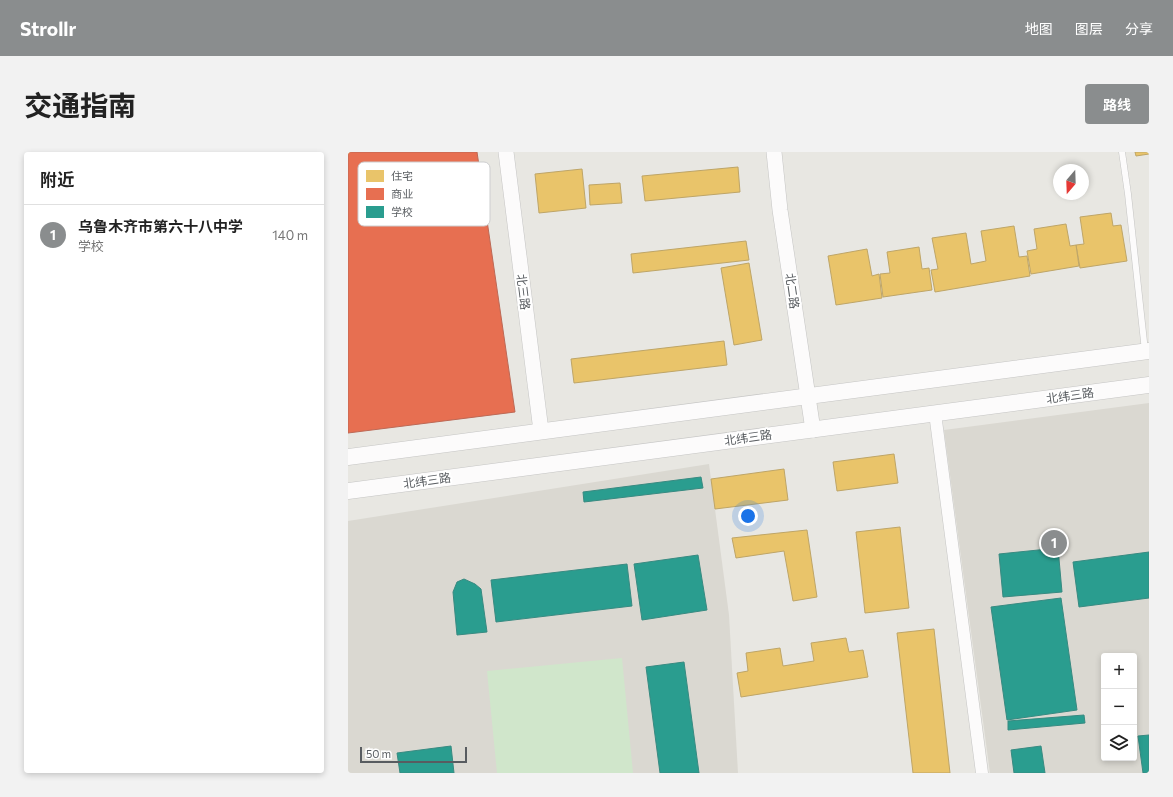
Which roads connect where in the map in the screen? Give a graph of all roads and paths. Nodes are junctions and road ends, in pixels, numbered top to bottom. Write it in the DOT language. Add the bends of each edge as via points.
graph roads {
  1 [pos="506,152"];
  2 [pos="774,152"];
  3 [pos="1122,152"];
  4 [pos="1147,352"];
  5 [pos="1149,385"];
  6 [pos="807,396"];
  7 [pos="935,413"];
  8 [pos="812,430"];
  9 [pos="541,431"];
  10 [pos="348,457"];
  11 [pos="348,491"];
  12 [pos="982,773"];
  1 -- 9 [label="street, 北三路"];
  2 -- 6 [label="street, 北二路"];
  3 -- 4 [label="lane"];
  4 -- 6 [label="main road"];
  5 -- 7 [label="main road, 北纬三路"];
  6 -- 8 [label="street, 北二路"];
  6 -- 9 [label="main road"];
  7 -- 8 [label="main road, 北纬三路"];
  7 -- 12 [label="street"];
  8 -- 11 [label="main road, 北纬三路"];
  9 -- 10 [label="main road"];
}
